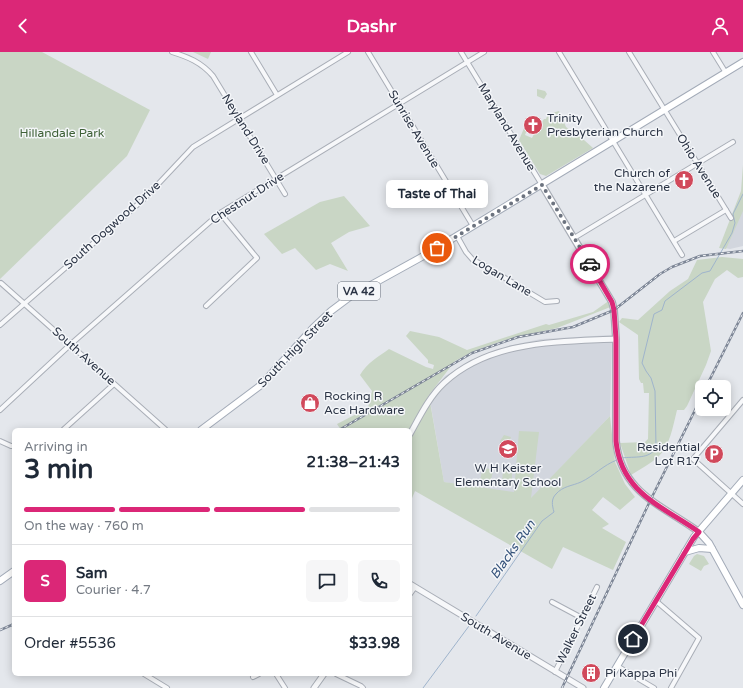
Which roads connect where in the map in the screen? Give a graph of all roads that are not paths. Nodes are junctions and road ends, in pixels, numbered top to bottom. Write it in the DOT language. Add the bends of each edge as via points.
graph roads {
  1 [pos="172,52"];
  2 [pos="251,52"];
  3 [pos="348,52"];
  4 [pos="368,52"];
  5 [pos="461,52"];
  6 [pos="484,52"];
  7 [pos="559,52"];
  8 [pos="629,52"];
  9 [pos="713,52"];
  10 [pos="467,62"];
  11 [pos="743,62"];
  12 [pos="726,73"];
  13 [pos="277,94"];
  14 [pos="399,103"];
  15 [pos="664,111"];
  16 [pos="239,118"];
  17 [pos="614,141"];
  18 [pos="733,142"];
  19 [pos="697,164"];
  20 [pos="276,179"];
  21 [pos="542,185"];
  22 [pos="285,194"];
  23 [pos="646,195"];
  24 [pos="726,210"];
  25 [pos="220,213"];
  26 [pos="731,218"];
  27 [pos="473,226"];
  28 [pos="457,236"];
  29 [pos="574,238"];
  30 [pos="674,241"];
  31 [pos="682,255"];
  32 [pos="1,282"];
  33 [pos="556,301"];
  34 [pos="24,303"];
  35 [pos="206,306"];
  36 [pos="0,325"];
  37 [pos="616,339"];
  38 [pos="71,344"];
  39 [pos="114,384"];
  40 [pos="743,400"];
  41 [pos="0,410"];
  42 [pos="65,428"];
  43 [pos="164,428"];
  44 [pos="204,428"];
  45 [pos="412,430"];
  46 [pos="0,441"];
  47 [pos="12,446"];
  48 [pos="743,480"];
  49 [pos="732,494"];
  50 [pos="743,504"];
  51 [pos="699,532"];
  52 [pos="712,549"];
  53 [pos="685,552"];
  54 [pos="12,572"];
  55 [pos="0,581"];
  56 [pos="412,585"];
  57 [pos="597,587"];
  58 [pos="552,602"];
  59 [pos="656,602"];
  60 [pos="743,605"];
  61 [pos="582,618"];
  62 [pos="617,666"];
  63 [pos="555,672"];
  64 [pos="147,676"];
  65 [pos="277,676"];
  66 [pos="323,676"];
  67 [pos="340,676"];
  68 [pos="167,688"];
  69 [pos="285,688"];
  70 [pos="314,688"];
  71 [pos="363,688"];
  72 [pos="583,688"];
  73 [pos="604,688"];
  74 [pos="654,688"];
  75 [pos="671,688"];
  1 -- 16 [label="street, Neyland Drive" via="191,58 204,66"];
  2 -- 13 [label="street"];
  3 -- 13 [label="street, South Dogwood Drive"];
  4 -- 14 [label="street, Sunrise Avenue"];
  5 -- 10 [label="street, Maryland Avenue"];
  6 -- 10 [label="street, Chestnut Drive"];
  7 -- 17 [label="street"];
  8 -- 15 [label="street, Ohio Avenue"];
  9 -- 12 [label="street"];
  10 -- 14 [label="street, Chestnut Drive"];
  10 -- 21 [label="street, Maryland Avenue"];
  11 -- 12 [label="main road, South High Street / VA 42"];
  12 -- 15 [label="main road, South High Street / VA 42"];
  13 -- 16 [label="street, South Dogwood Drive"];
  14 -- 20 [label="street, Chestnut Drive"];
  14 -- 27 [label="street, Sunrise Avenue"];
  15 -- 17 [label="main road, South High Street / VA 42"];
  15 -- 19 [label="street, Ohio Avenue"];
  16 -- 20 [label="street, Neyland Drive"];
  16 -- 34 [label="street, South Dogwood Drive" via="192,147 145,198"];
  17 -- 21 [label="main road, South High Street / VA 42"];
  17 -- 23 [label="street"];
  18 -- 19 [label="street"];
  19 -- 23 [label="street"];
  19 -- 24 [label="street, Ohio Avenue"];
  20 -- 22 [label="street, Neyland Drive"];
  20 -- 25 [label="street, Chestnut Drive"];
  21 -- 27 [label="main road, South High Street / VA 42"];
  21 -- 29 [label="main road, Maryland Avenue"];
  23 -- 29 [label="street"];
  23 -- 30 [label="street"];
  24 -- 26 [label="street, Ohio Avenue"];
  24 -- 30 [label="street"];
  25 -- 35 [label="street" via="257,258"];
  25 -- 38 [label="street, Chestnut Drive"];
  27 -- 28 [label="main road, South High Street / VA 42"];
  28 -- 33 [label="street, Logan Lane" via="473,260 545,302"];
  28 -- 44 [label="main road, South High Street / VA 42" via="336,307 313,328 261,385"];
  29 -- 37 [label="main road, Maryland Avenue" via="612,302"];
  30 -- 31 [label="street"];
  32 -- 34 [label="street, South Avenue"];
  34 -- 36 [label="street, South Dogwood Drive"];
  34 -- 38 [label="street, South Avenue"];
  37 -- 45 [label="street" via="534,344 504,351 472,364 452,376 439,388"];
  37 -- 51 [label="main road, Maryland Avenue" via="616,441 620,462 629,479 646,497"];
  38 -- 39 [label="street, South Avenue"];
  38 -- 41 [label="street, Chestnut Drive"];
  39 -- 42 [label="street"];
  39 -- 43 [label="street, South Avenue"];
  40 -- 49 [label="street" via="693,459"];
  46 -- 47 [label="street"];
  48 -- 49 [label="main road"];
  49 -- 50 [label="street"];
  49 -- 51 [label="main road"];
  51 -- 52 [label="main road"];
  51 -- 53 [label="main road"];
  52 -- 53 [label="main road" via="699,548"];
  52 -- 60 [label="main road"];
  53 -- 59 [label="main road"];
  54 -- 55 [label="main road"];
  56 -- 63 [label="street, South Avenue"];
  57 -- 61 [label="street, Walker Street"];
  58 -- 61 [label="street"];
  59 -- 62 [label="main road"];
  59 -- 75 [label="street" via="700,638"];
  61 -- 63 [label="street, Walker Street"];
  62 -- 73 [label="main road"];
  62 -- 74 [label="street"];
  63 -- 72 [label="street, South Avenue"];
  64 -- 68 [label="street"];
  65 -- 69 [label="street"];
  66 -- 70 [label="street"];
  67 -- 71 [label="street"];
}
